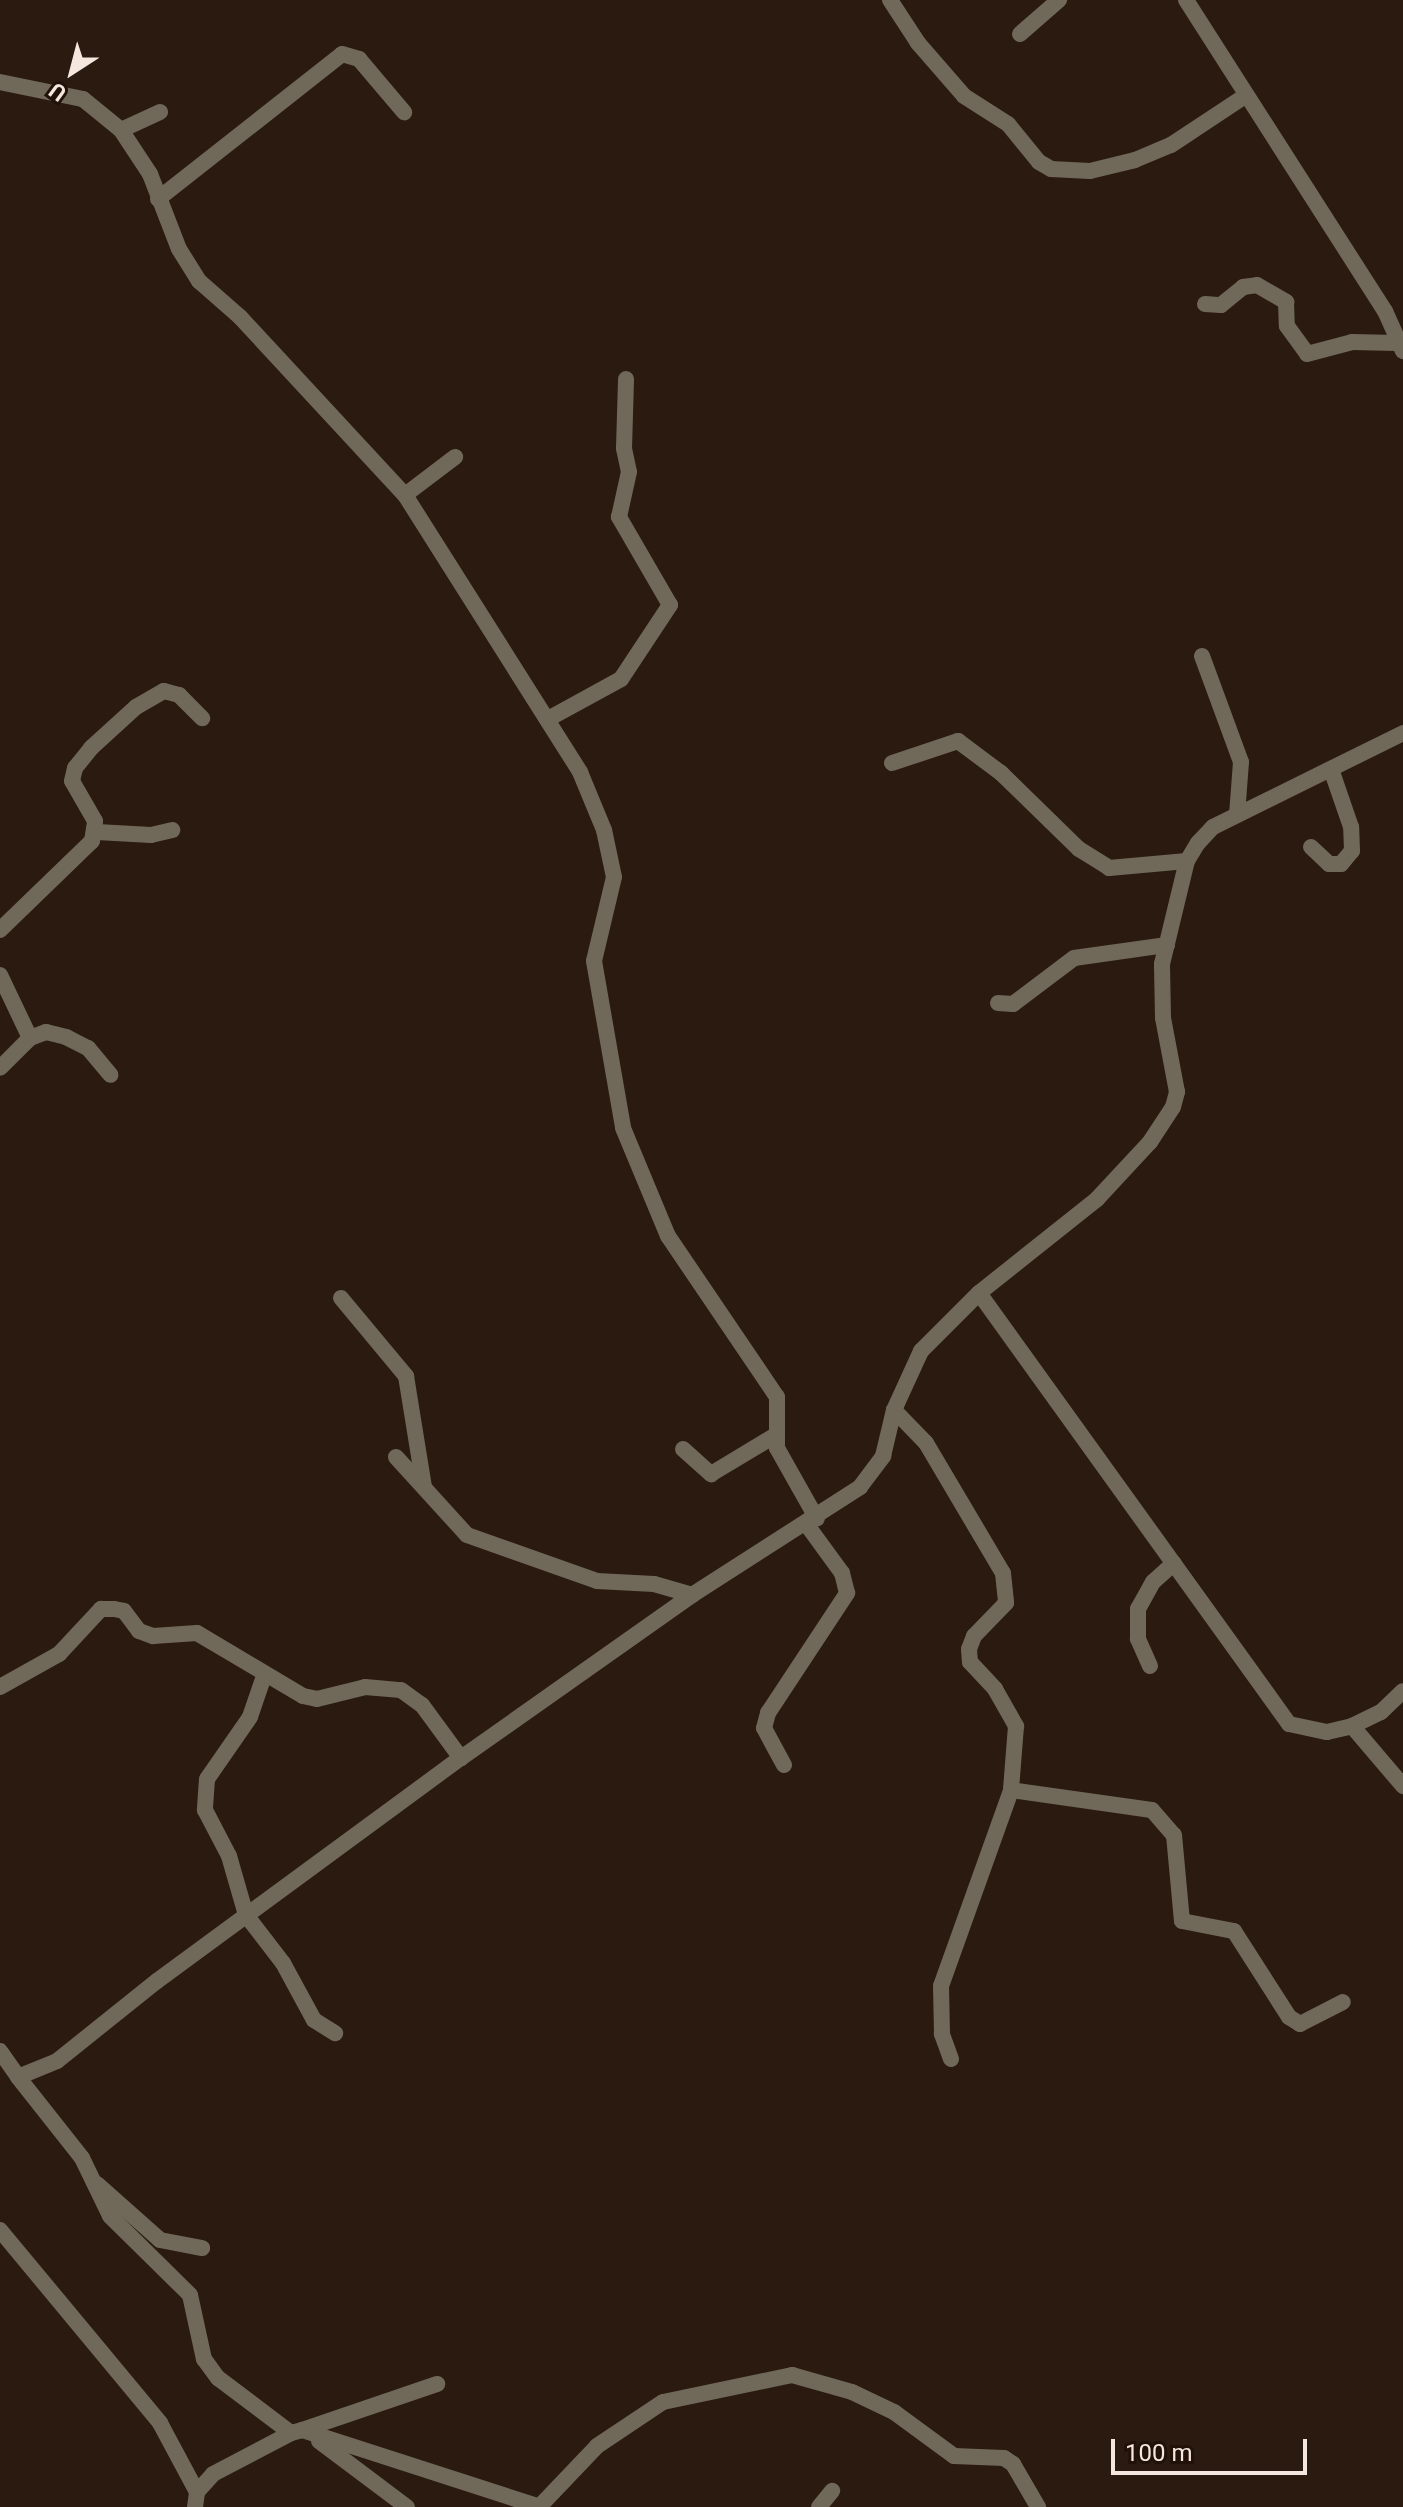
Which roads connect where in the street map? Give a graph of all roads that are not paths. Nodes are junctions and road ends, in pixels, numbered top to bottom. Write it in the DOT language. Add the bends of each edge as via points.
graph roads {
  1 [pos="890,0"];
  2 [pos="1059,0"];
  3 [pos="1186,0"];
  4 [pos="1020,34"];
  5 [pos="0,82"];
  6 [pos="1245,96"];
  7 [pos="160,112"];
  8 [pos="404,112"];
  9 [pos="121,130"];
  10 [pos="158,199"];
  11 [pos="1205,304"];
  12 [pos="1399,347"];
  13 [pos="626,379"];
  14 [pos="455,457"];
  15 [pos="405,495"];
  16 [pos="1202,656"];
  17 [pos="202,718"];
  18 [pos="548,719"];
  19 [pos="1403,733"];
  20 [pos="892,763"];
  21 [pos="1331,769"];
  22 [pos="1237,815"];
  23 [pos="172,830"];
  24 [pos="97,832"];
  25 [pos="1311,847"];
  26 [pos="1187,861"];
  27 [pos="0,930"];
  28 [pos="1167,945"];
  29 [pos="0,975"];
  30 [pos="998,1003"];
  31 [pos="30,1038"];
  32 [pos="0,1068"];
  33 [pos="111,1075"];
  34 [pos="979,1293"];
  35 [pos="341,1298"];
  36 [pos="894,1410"];
  37 [pos="776,1435"];
  38 [pos="683,1449"];
  39 [pos="396,1457"];
  40 [pos="424,1488"];
  41 [pos="812,1522"];
  42 [pos="1174,1563"];
  43 [pos="692,1595"];
  44 [pos="1150,1666"];
  45 [pos="263,1680"];
  46 [pos="0,1687"];
  47 [pos="1403,1691"];
  48 [pos="1352,1726"];
  49 [pos="461,1758"];
  50 [pos="784,1765"];
  51 [pos="1403,1786"];
  52 [pos="1011,1790"];
  53 [pos="246,1915"];
  54 [pos="1343,2002"];
  55 [pos="335,2033"];
  56 [pos="0,2051"];
  57 [pos="951,2059"];
  58 [pos="18,2077"];
  59 [pos="90,2177"];
  60 [pos="0,2230"];
  61 [pos="202,2248"];
  62 [pos="437,2384"];
  63 [pos="300,2432"];
  64 [pos="832,2491"];
  65 [pos="196,2499"];
  66 [pos="407,2507"];
  67 [pos="539,2507"];
  68 [pos="819,2507"];
  69 [pos="1038,2507"];
  1 -- 6 [label="street" via="918,43 964,96 1008,124 1051,169 1110,169 1135,160 1171,145"];
  2 -- 4 [label="street"];
  3 -- 6 [label="street"];
  5 -- 9 [label="street" via="83,99"];
  6 -- 12 [label="street" via="1385,311"];
  7 -- 9 [label="street"];
  8 -- 10 [label="street" via="359,59 342,54"];
  9 -- 10 [label="street" via="150,174"];
  10 -- 15 [label="street" via="179,249 205,289 240,317"];
  11 -- 12 [label="street" via="1221,305 1243,287 1257,285 1283,298 1287,326 1307,354 1352,342"];
  13 -- 18 [label="street" via="624,448 629,472 619,517 670,605 621,679"];
  14 -- 15 [label="street"];
  15 -- 18 [label="street"];
  16 -- 22 [label="street" via="1241,762"];
  17 -- 24 [label="street" via="179,695 164,691 136,707 91,748 72,781"];
  18 -- 37 [label="street" via="592,800 611,862 610,906 594,961 623,1128 668,1236 777,1397"];
  19 -- 21 [label="street"];
  20 -- 26 [label="street" via="958,741 1001,773 1079,849 1109,868"];
  21 -- 22 [label="street"];
  21 -- 25 [label="street" via="1351,827 1352,851 1341,864 1329,864"];
  22 -- 26 [label="street" via="1213,827"];
  23 -- 24 [label="street" via="151,835"];
  24 -- 27 [label="street"];
  26 -- 28 [label="street"];
  28 -- 30 [label="street" via="1074,958 1013,1004"];
  28 -- 34 [label="street" via="1163,1018 1174,1059 1173,1107 1150,1142 1097,1199"];
  29 -- 31 [label="street"];
  31 -- 32 [label="street"];
  31 -- 33 [label="street" via="46,1032 66,1037 88,1048"];
  34 -- 36 [label="street" via="921,1351"];
  34 -- 42 [label="street"];
  35 -- 40 [label="street" via="406,1376"];
  36 -- 41 [label="street" via="877,1467 860,1487"];
  36 -- 52 [label="street" via="926,1443 1003,1573 1006,1603 974,1636 969,1649 970,1662 995,1689 1016,1726"];
  37 -- 38 [label="street" via="711,1474"];
  37 -- 41 [label="street" via="778,1453"];
  39 -- 40 [label="street"];
  40 -- 43 [label="street" via="467,1535 597,1581 654,1584"];
  41 -- 43 [label="street"];
  41 -- 50 [label="street" via="842,1573 847,1593 768,1713 764,1728"];
  42 -- 44 [label="street" via="1153,1582 1138,1609 1138,1639"];
  42 -- 48 [label="street" via="1289,1724 1327,1732"];
  43 -- 49 [label="street"];
  45 -- 46 [label="street" via="197,1633 153,1636 139,1631 124,1611 101,1609 59,1654"];
  45 -- 49 [label="street" via="317,1699 365,1687 401,1690 422,1705"];
  45 -- 53 [label="street" via="255,1704 207,1779 203,1797 208,1819 229,1856"];
  47 -- 48 [label="street" via="1381,1712"];
  48 -- 51 [label="street"];
  49 -- 53 [label="street"];
  52 -- 54 [label="street" via="1152,1810 1174,1835 1182,1921 1234,1931 1289,2017 1300,2024"];
  52 -- 57 [label="street" via="941,1986 942,2034"];
  53 -- 55 [label="street" via="283,1963 314,2020"];
  53 -- 58 [label="street" via="57,2061"];
  56 -- 58 [label="street"];
  58 -- 59 [label="street" via="82,2158"];
  59 -- 61 [label="street" via="143,2230 160,2240"];
  59 -- 63 [label="street" via="110,2216 190,2295 209,2370"];
  60 -- 65 [label="street" via="160,2423"];
  62 -- 63 [label="street"];
  63 -- 65 [label="street" via="213,2474"];
  63 -- 66 [label="street"];
  63 -- 67 [label="street"];
  64 -- 68 [label="street"];
  67 -- 69 [label="street" via="597,2446 663,2402 792,2375 852,2392 894,2412 954,2456 1004,2458"];
}
